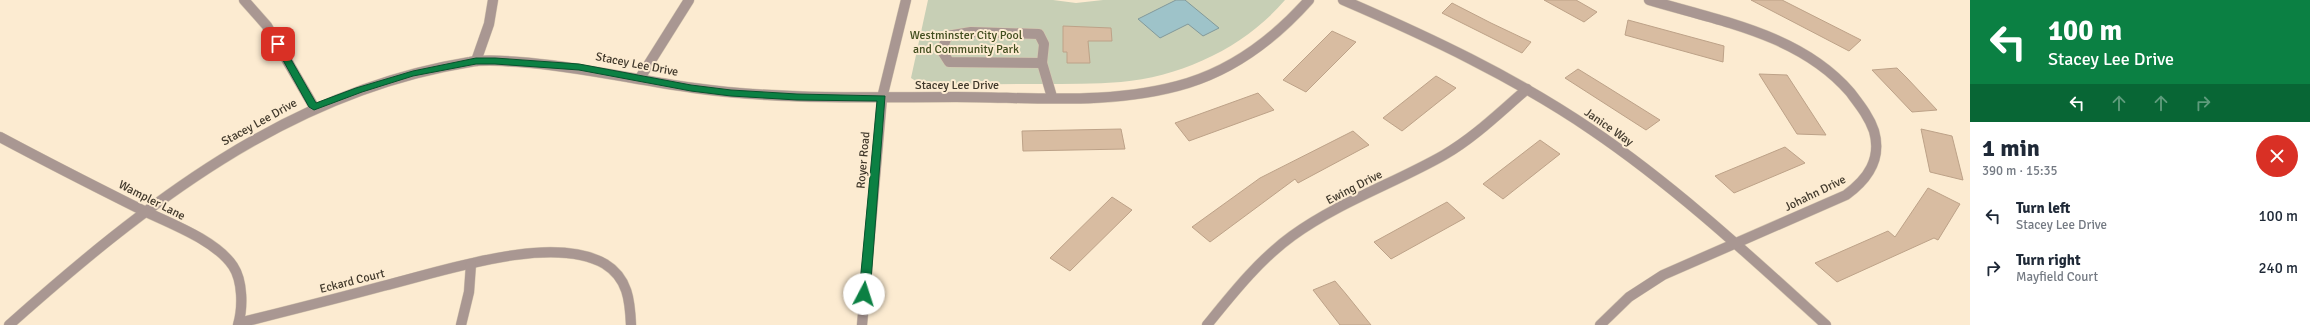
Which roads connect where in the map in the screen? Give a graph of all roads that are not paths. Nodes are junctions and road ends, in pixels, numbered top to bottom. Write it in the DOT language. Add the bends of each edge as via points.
graph roads {
  1 [pos="244,0"];
  2 [pos="493,0"];
  3 [pos="689,0"];
  4 [pos="906,0"];
  5 [pos="1309,0"];
  6 [pos="1343,0"];
  7 [pos="1649,0"];
  8 [pos="476,61"];
  9 [pos="1042,63"];
  10 [pos="640,78"];
  11 [pos="1527,89"];
  12 [pos="1052,97"];
  13 [pos="882,98"];
  14 [pos="314,107"];
  15 [pos="0,137"];
  16 [pos="145,211"];
  17 [pos="1736,244"];
  18 [pos="471,264"];
  19 [pos="238,324"];
  20 [pos="9,325"];
  21 [pos="461,325"];
  22 [pos="631,325"];
  23 [pos="862,325"];
  24 [pos="1207,325"];
  25 [pos="1600,325"];
  26 [pos="1826,325"];
  1 -- 14 [label="street" via="267,26"];
  2 -- 8 [label="street" via="489,24"];
  3 -- 10 [label="street"];
  4 -- 13 [label="street, Royer Road"];
  5 -- 12 [label="street, Stacey Lee Drive" via="1277,34 1238,62 1210,76 1147,92 1112,96"];
  6 -- 11 [label="street, Janice Way" via="1413,29 1475,59"];
  7 -- 17 [label="street, Johahn Drive" via="1760,32 1797,49 1838,78 1853,94 1867,114 1874,132 1877,151 1873,169 1861,184 1846,195"];
  8 -- 10 [label="street, Stacey Lee Drive" via="554,64"];
  8 -- 14 [label="street, Stacey Lee Drive" via="386,81"];
  9 -- 9 [label="street" via="949,62 942,52 947,36 971,32 1039,34 1044,38 1045,44"];
  9 -- 12 [label="street"];
  10 -- 13 [label="street, Stacey Lee Drive" via="691,88 769,96"];
  11 -- 17 [label="street, Janice Way" via="1621,151"];
  11 -- 24 [label="street, Ewing Drive" via="1476,133 1446,154 1293,235 1251,274"];
  12 -- 13 [label="street, Stacey Lee Drive"];
  13 -- 23 [label="street, Royer Road"];
  14 -- 16 [label="street, Stacey Lee Drive" via="238,148"];
  15 -- 16 [label="street, Wampler Lane"];
  16 -- 19 [label="street, Wampler Lane" via="203,242 233,266 241,295"];
  16 -- 20 [label="street, Stacey Lee Drive"];
  17 -- 25 [label="street, Johahn Drive" via="1673,269 1636,291 1610,312"];
  17 -- 26 [label="street, Janice Way"];
  18 -- 19 [label="street, Eckard Court"];
  18 -- 21 [label="street" via="469,292"];
  18 -- 22 [label="street, Eckard Court" via="532,253 581,255 600,261 618,273 629,289 633,310"];
}
